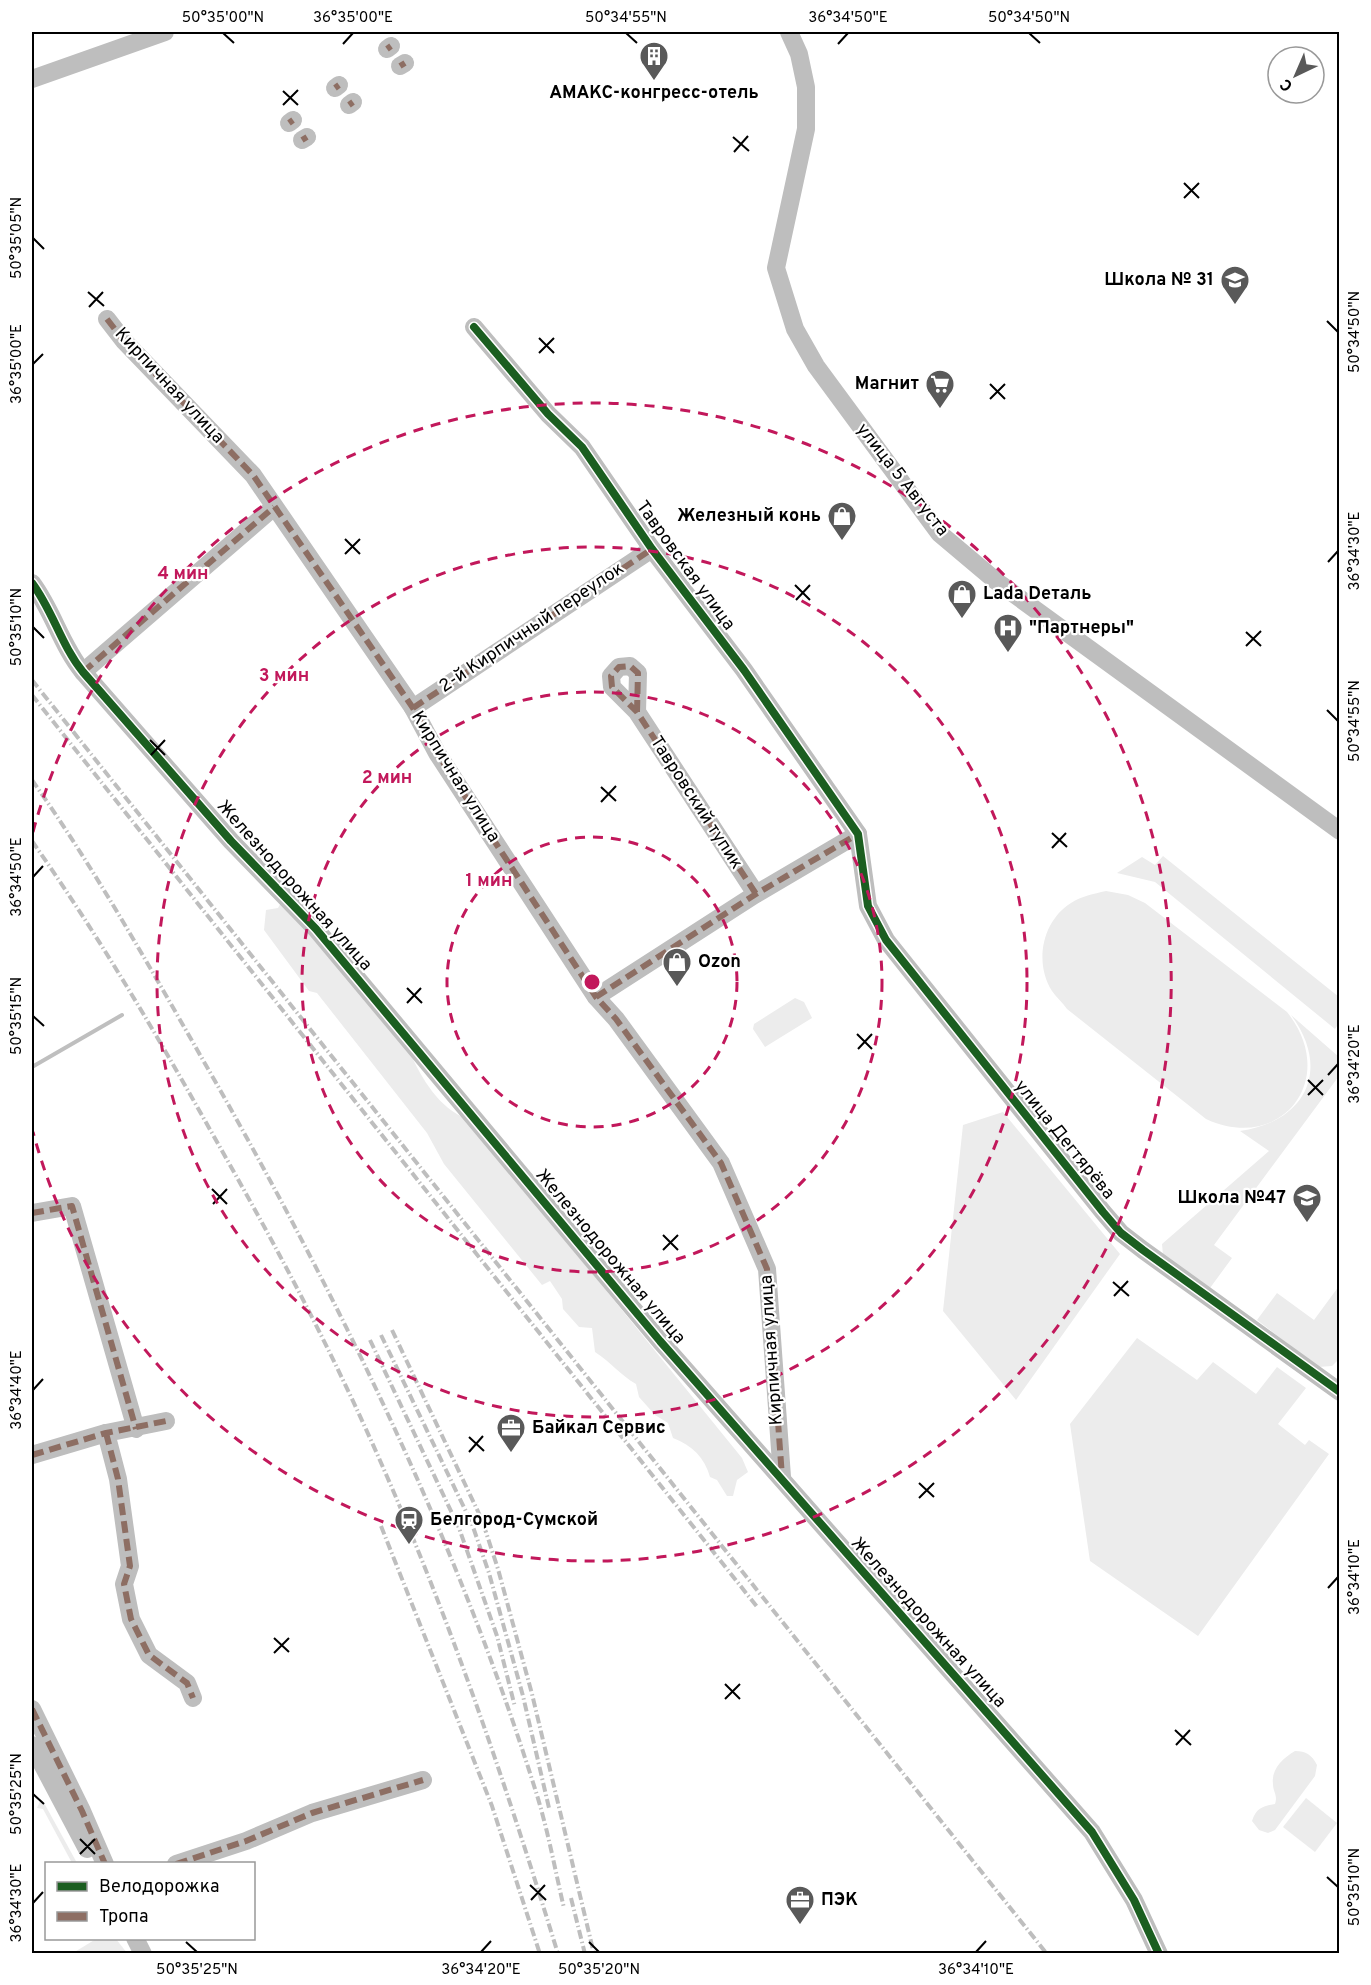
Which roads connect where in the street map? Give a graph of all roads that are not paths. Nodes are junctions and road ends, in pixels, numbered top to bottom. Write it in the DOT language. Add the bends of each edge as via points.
graph roads {
  1 [pos="165,32"];
  2 [pos="789,32"];
  3 [pos="32,79"];
  4 [pos="107,319"];
  5 [pos="474,327"];
  6 [pos="274,507"];
  7 [pos="652,549"];
  8 [pos="32,583"];
  9 [pos="83,672"];
  10 [pos="413,708"];
  11 [pos="637,712"];
  12 [pos="1340,831"];
  13 [pos="858,834"];
  14 [pos="756,894"];
  15 [pos="596,997"];
  16 [pos="32,1213"];
  17 [pos="1340,1392"];
  18 [pos="166,1421"];
  19 [pos="136,1429"];
  20 [pos="106,1433"];
  21 [pos="32,1455"];
  22 [pos="782,1477"];
  23 [pos="194,1698"];
  24 [pos="32,1709"];
  25 [pos="32,1745"];
  26 [pos="423,1780"];
  27 [pos="93,1862"];
  28 [pos="105,1862"];
  29 [pos="179,1862"];
  30 [pos="1159,1953"];
  1 -- 3 [label="street"];
  2 -- 12 [label="street, улица 5 Августа" via="799,54 806,87 806,129 776,268 795,328 816,366 939,533 996,581"];
  4 -- 6 [label="street, Кирпичная улица" via="253,475"];
  5 -- 7 [label="street, Тавровская улица" via="548,414 582,447"];
  6 -- 9 [label="street"];
  6 -- 10 [label="street, Кирпичная улица"];
  7 -- 10 [label="street, 2-й Кирпичный переулок"];
  7 -- 13 [label="street, Тавровская улица" via="744,670"];
  8 -- 9 [label="street, Железнодорожная улица" via="48,607 70,656"];
  9 -- 22 [label="street, Железнодорожная улица" via="231,841 316,929 660,1341"];
  10 -- 15 [label="street, Кирпичная улица" via="436,753"];
  11 -- 14 [label="street, Тавровский тупик"];
  13 -- 14 [label="street"];
  13 -- 17 [label="street, улица Дегтярёва" via="868,906 886,940 1121,1233"];
  14 -- 15 [label="street"];
  15 -- 22 [label="street, Кирпичная улица" via="721,1163 767,1269"];
  16 -- 19 [label="street" via="72,1206"];
  18 -- 19 [label="street"];
  19 -- 20 [label="street"];
  20 -- 21 [label="street"];
  20 -- 23 [label="street" via="118,1479 130,1566 124,1584 132,1619 149,1655 187,1683"];
  22 -- 30 [label="street, Железнодорожная улица" via="1092,1832 1134,1900"];
  24 -- 28 [label="street"];
  25 -- 27 [label="street"];
  26 -- 29 [label="street" via="312,1813 246,1841"];
}
